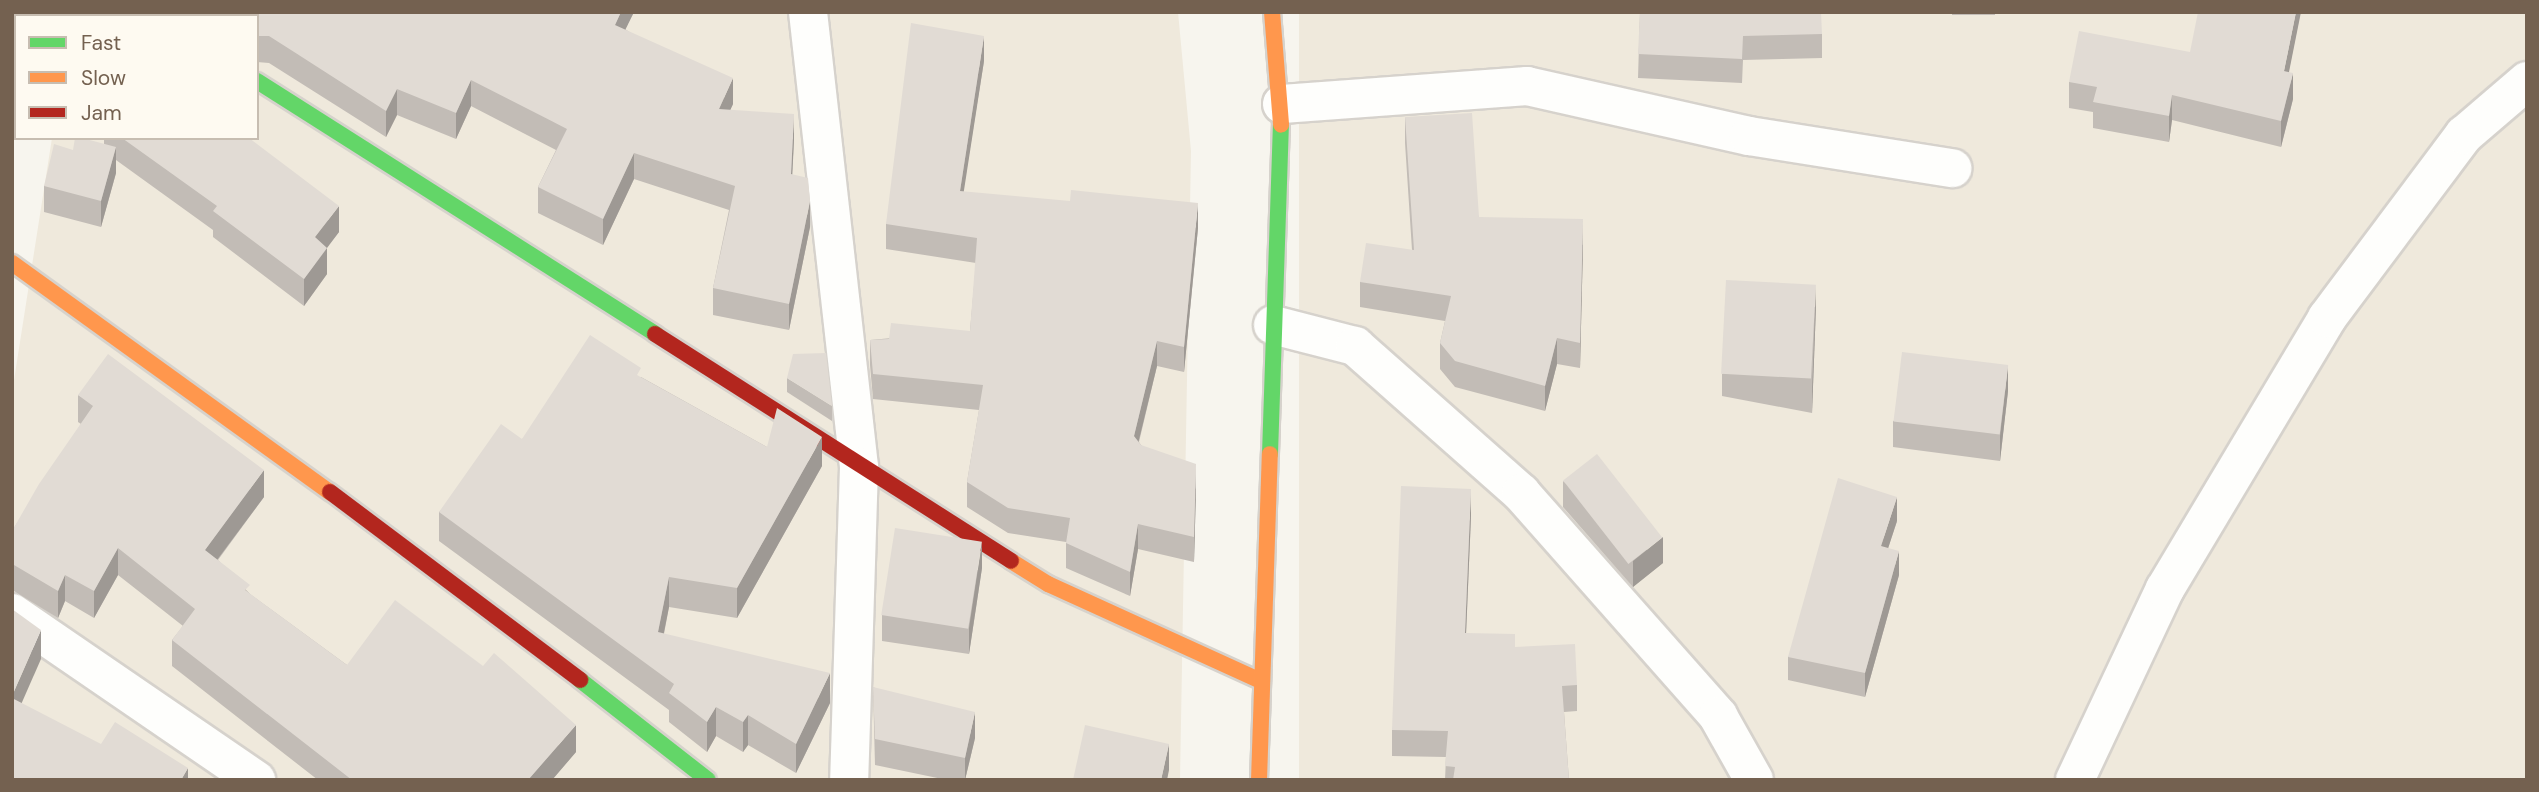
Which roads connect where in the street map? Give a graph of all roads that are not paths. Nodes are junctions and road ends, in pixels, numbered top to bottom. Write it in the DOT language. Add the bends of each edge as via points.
graph roads {
  1 [pos="1272,12"];
  2 [pos="805,14"];
  3 [pos="259,81"];
  4 [pos="2527,81"];
  5 [pos="1282,104"];
  6 [pos="1952,168"];
  7 [pos="12,263"];
  8 [pos="1273,325"];
  9 [pos="859,467"];
  10 [pos="12,612"];
  11 [pos="1261,681"];
  12 [pos="256,780"];
  13 [pos="708,780"];
  14 [pos="849,780"];
  15 [pos="1259,780"];
  16 [pos="1754,780"];
  17 [pos="2075,780"];
  1 -- 5 [label="street"];
  2 -- 9 [label="street"];
  3 -- 9 [label="street"];
  4 -- 17 [label="street" via="2464,135 2327,318 2165,589"];
  5 -- 6 [label="street" via="1527,86 1749,136"];
  5 -- 8 [label="street"];
  7 -- 13 [label="street" via="443,573"];
  8 -- 11 [label="street"];
  8 -- 16 [label="street" via="1355,346 1521,493 1718,716"];
  9 -- 11 [label="street" via="1048,584"];
  9 -- 14 [label="street"];
  10 -- 12 [label="street"];
  11 -- 15 [label="street"];
}
